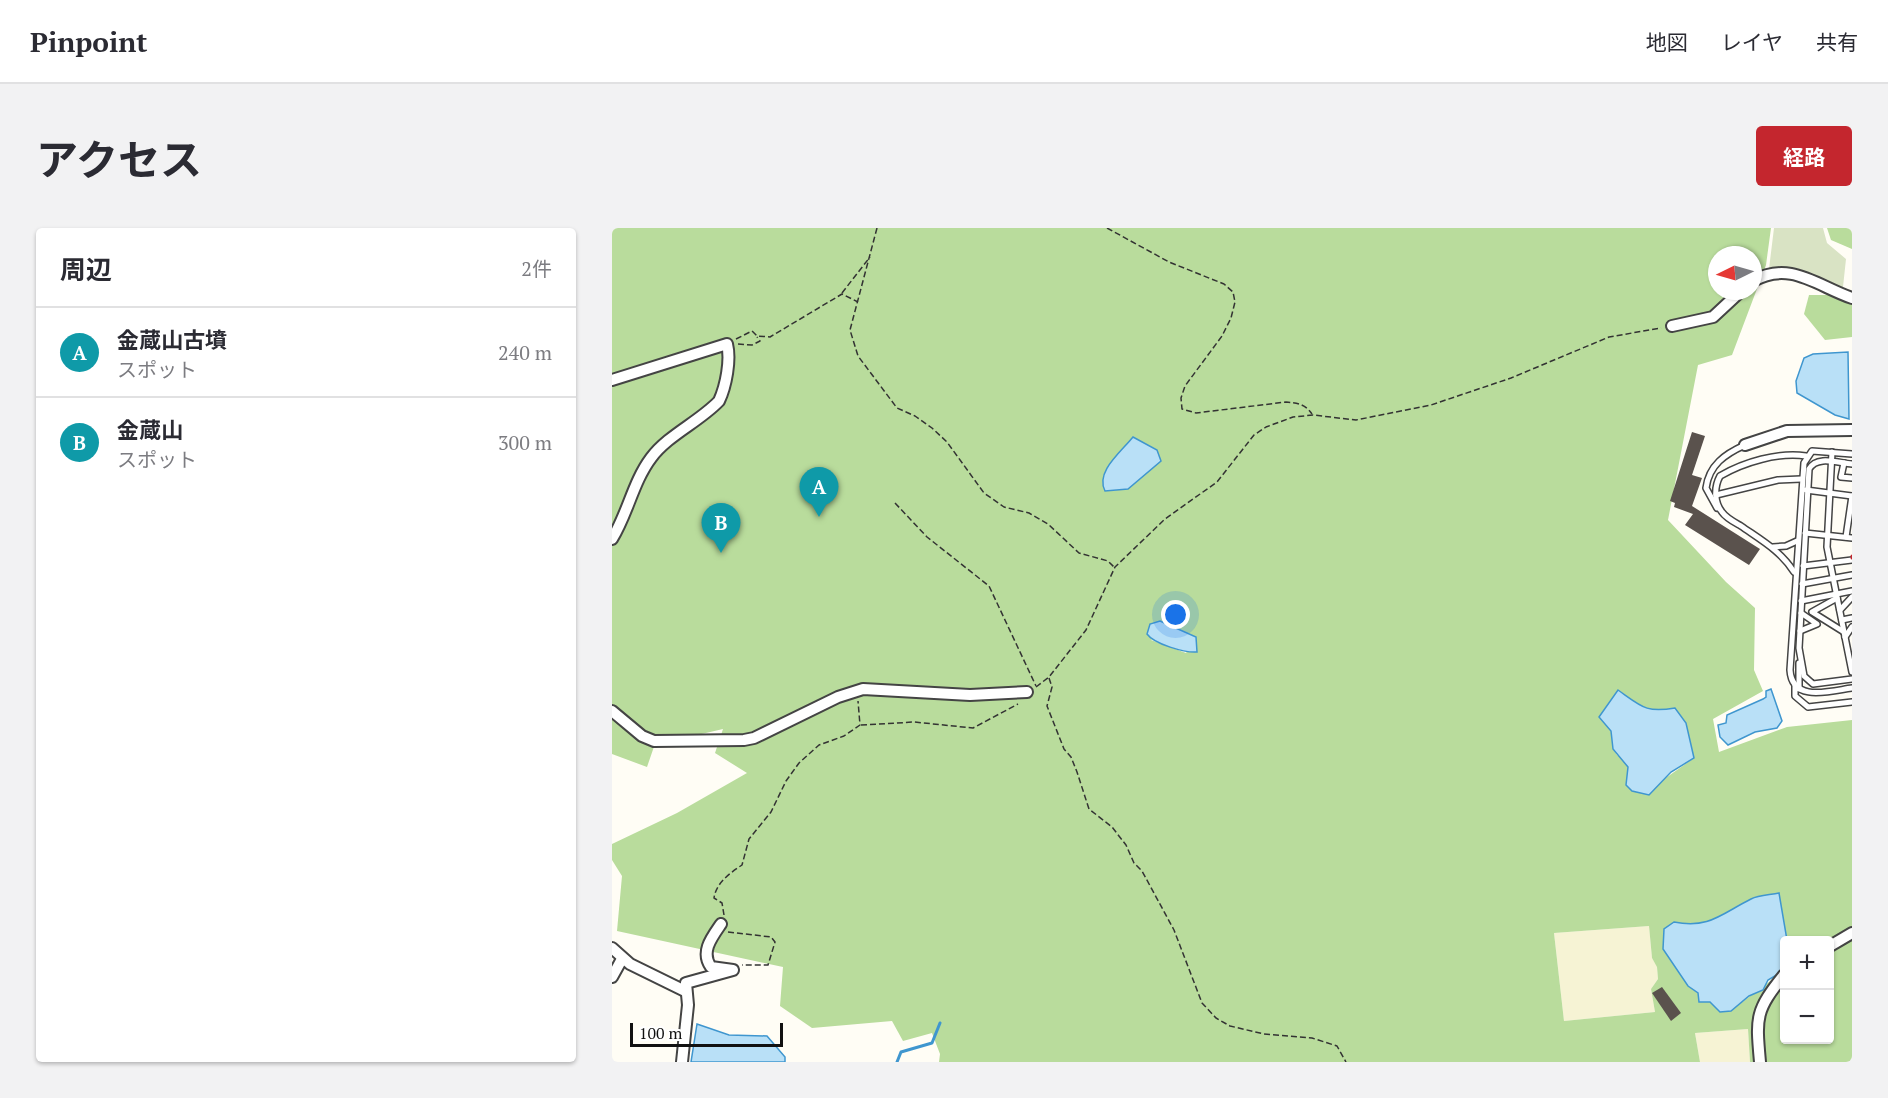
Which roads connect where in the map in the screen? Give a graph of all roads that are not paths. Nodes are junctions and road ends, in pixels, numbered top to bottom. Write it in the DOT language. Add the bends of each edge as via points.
graph roads {
  1 [pos="1762,277"];
  2 [pos="1852,298"];
  3 [pos="1731,300"];
  4 [pos="1672,326"];
  5 [pos="612,380"];
  6 [pos="1852,430"];
  7 [pos="1745,445"];
  8 [pos="1832,452"];
  9 [pos="1852,454"];
  10 [pos="1806,456"];
  11 [pos="1832,462"];
  12 [pos="1844,463"];
  13 [pos="1852,464"];
  14 [pos="1852,478"];
  15 [pos="1801,479"];
  16 [pos="1800,489"];
  17 [pos="1807,490"];
  18 [pos="1830,493"];
  19 [pos="1716,495"];
  20 [pos="1852,496"];
  21 [pos="1724,515"];
  22 [pos="1805,533"];
  23 [pos="1827,535"];
  24 [pos="1849,538"];
  25 [pos="612,539"];
  26 [pos="1797,541"];
  27 [pos="1771,546"];
  28 [pos="1852,560"];
  29 [pos="1830,562"];
  30 [pos="1803,566"];
  31 [pos="1795,573"];
  32 [pos="1852,575"];
  33 [pos="1833,578"];
  34 [pos="1802,584"];
  35 [pos="1852,591"];
  36 [pos="1837,596"];
  37 [pos="1852,597"];
  38 [pos="1801,601"];
  39 [pos="1839,610"];
  40 [pos="1801,613"];
  41 [pos="1852,618"];
  42 [pos="1842,620"];
  43 [pos="1852,627"];
  44 [pos="1800,631"];
  45 [pos="1845,634"];
  46 [pos="1849,645"];
  47 [pos="1799,658"];
  48 [pos="1851,660"];
  49 [pos="1852,672"];
  50 [pos="1852,679"];
  51 [pos="1797,687"];
  52 [pos="1852,688"];
  53 [pos="1028,691"];
  54 [pos="1852,702"];
  55 [pos="612,711"];
  56 [pos="719,927"];
  57 [pos="1852,933"];
  58 [pos="1834,944"];
  59 [pos="612,948"];
  60 [pos="622,958"];
  61 [pos="612,977"];
  62 [pos="1780,982"];
  63 [pos="685,991"];
  64 [pos="682,1062"];
  65 [pos="1760,1062"];
  1 -- 2 [label="street" via="1793,272"];
  3 -- 4 [label="street" via="1713,317"];
  5 -- 25 [label="street" via="727,344 719,401 652,456"];
  6 -- 7 [label="street" via="1787,430"];
  7 -- 21 [label="lane" via="1718,461 1707,481 1707,494"];
  8 -- 9 [label="lane"];
  8 -- 10 [label="lane" via="1816,450"];
  8 -- 11 [label="lane"];
  10 -- 15 [label="lane"];
  10 -- 19 [label="lane" via="1788,454 1727,472 1716,483"];
  11 -- 12 [label="lane"];
  11 -- 17 [label="lane" via="1811,465"];
  11 -- 18 [label="lane"];
  12 -- 13 [label="lane"];
  12 -- 14 [label="lane" via="1841,477"];
  15 -- 16 [label="lane"];
  15 -- 19 [label="lane" via="1778,480"];
  16 -- 17 [label="lane"];
  16 -- 26 [label="lane"];
  17 -- 18 [label="lane"];
  17 -- 22 [label="lane"];
  18 -- 20 [label="lane"];
  18 -- 23 [label="lane"];
  19 -- 21 [label="lane"];
  20 -- 24 [label="lane"];
  21 -- 27 [label="lane"];
  22 -- 23 [label="lane"];
  22 -- 30 [label="lane"];
  23 -- 24 [label="lane"];
  23 -- 29 [label="lane"];
  26 -- 27 [label="lane" via="1778,548"];
  26 -- 31 [label="lane"];
  27 -- 31 [label="lane"];
  28 -- 29 [label="lane"];
  29 -- 30 [label="lane"];
  29 -- 33 [label="lane"];
  30 -- 34 [label="lane"];
  31 -- 51 [label="lane" via="1790,670"];
  32 -- 33 [label="lane"];
  33 -- 34 [label="lane"];
  33 -- 36 [label="lane"];
  34 -- 38 [label="lane"];
  35 -- 36 [label="lane"];
  36 -- 38 [label="lane"];
  36 -- 39 [label="lane"];
  36 -- 45 [label="lane" via="1812,612"];
  37 -- 39 [label="lane"];
  38 -- 40 [label="lane"];
  39 -- 42 [label="lane"];
  40 -- 44 [label="lane"];
  40 -- 44 [label="lane" via="1817,624"];
  41 -- 42 [label="lane"];
  42 -- 45 [label="lane"];
  43 -- 45 [label="lane"];
  44 -- 47 [label="lane"];
  45 -- 46 [label="lane"];
  46 -- 48 [label="lane"];
  47 -- 50 [label="lane" via="1804,676 1813,684"];
  47 -- 51 [label="lane"];
  48 -- 49 [label="lane"];
  51 -- 52 [label="lane" via="1813,693"];
  51 -- 54 [label="lane" via="1795,696 1808,707"];
  53 -- 55 [label="street" via="970,695 863,689 744,740 654,741"];
  56 -- 63 [label="street" via="707,948 706,961 711,967 733,970 697,979 686,984"];
  57 -- 58 [label="street"];
  59 -- 60 [label="street"];
  60 -- 61 [label="street"];
  60 -- 63 [label="street"];
  62 -- 65 [label="street" via="1759,1010 1756,1023"];
  63 -- 64 [label="street" via="688,1005"];
}
